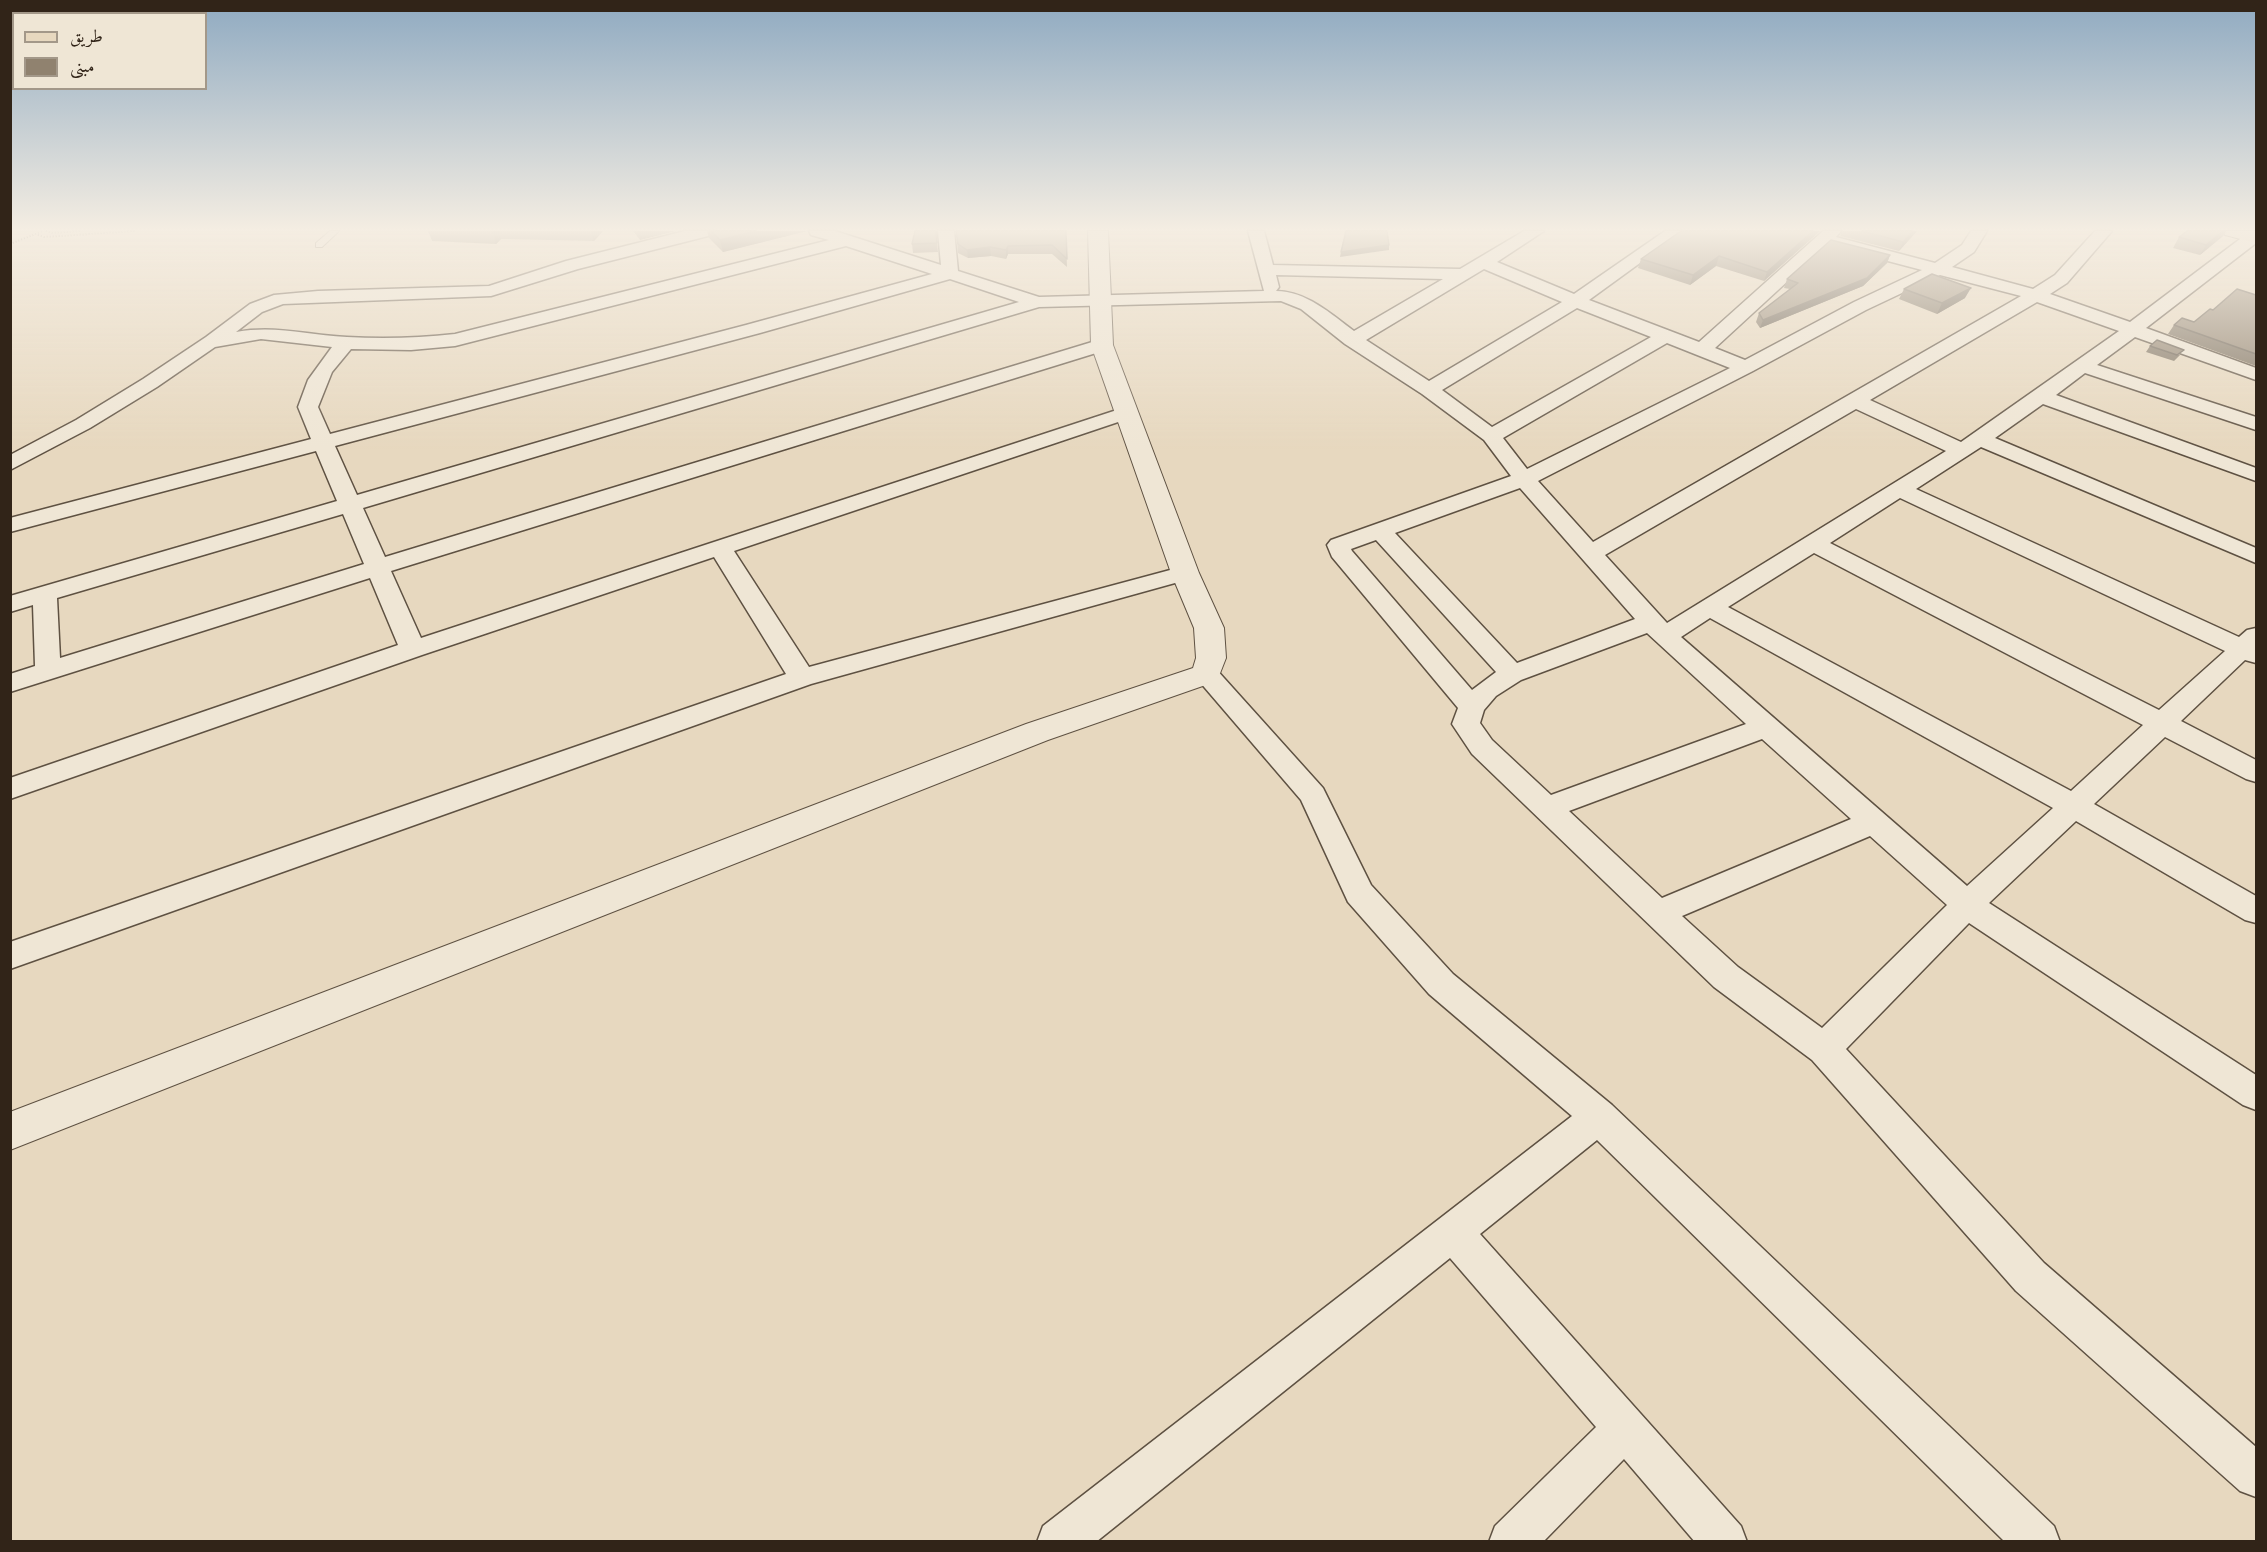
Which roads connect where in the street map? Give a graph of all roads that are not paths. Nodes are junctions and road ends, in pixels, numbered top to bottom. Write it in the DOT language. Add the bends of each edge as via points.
graph roads {
  1 [pos="268,303"];
  2 [pos="523,303"];
  3 [pos="603,303"];
  4 [pos="845,303"];
  5 [pos="1033,303"];
  6 [pos="1100,303"];
  7 [pos="1303,303"];
  8 [pos="1414,303"];
  9 [pos="1574,303"];
  10 [pos="1580,303"];
  11 [pos="1753,303"];
  12 [pos="1865,303"];
  13 [pos="2022,303"];
  14 [pos="2059,303"];
  15 [pos="2168,303"];
  16 [pos="506,328"];
  17 [pos="2133,330"];
  18 [pos="1666,336"];
  19 [pos="1352,340"];
  20 [pos="209,342"];
  21 [pos="346,343"];
  22 [pos="1102,345"];
  23 [pos="1702,350"];
  24 [pos="2082,366"];
  25 [pos="1746,367"];
  26 [pos="2256,374"];
  27 [pos="1429,390"];
  28 [pos="2040,396"];
  29 [pos="1855,402"];
  30 [pos="2209,407"];
  31 [pos="1126,413"];
  32 [pos="2256,424"];
  33 [pos="1491,436"];
  34 [pos="321,441"];
  35 [pos="1971,445"];
  36 [pos="10,464"];
  37 [pos="2256,475"];
  38 [pos="1524,479"];
  39 [pos="1898,489"];
  40 [pos="350,506"];
  41 [pos="10,525"];
  42 [pos="1379,529"];
  43 [pos="1812,543"];
  44 [pos="719,546"];
  45 [pos="1590,555"];
  46 [pos="2256,556"];
  47 [pos="377,568"];
  48 [pos="1185,573"];
  49 [pos="45,594"];
  50 [pos="10,604"];
  51 [pos="1709,607"];
  52 [pos="1658,629"];
  53 [pos="2252,646"];
  54 [pos="413,649"];
  55 [pos="48,671"];
  56 [pos="1206,674"];
  57 [pos="1512,674"];
  58 [pos="802,678"];
  59 [pos="10,683"];
  60 [pos="1472,707"];
  61 [pos="2164,723"];
  62 [pos="1767,727"];
  63 [pos="2256,772"];
  64 [pos="10,789"];
  65 [pos="2075,807"];
  66 [pos="1546,808"];
  67 [pos="1874,822"];
  68 [pos="1967,905"];
  69 [pos="2256,911"];
  70 [pos="1658,913"];
  71 [pos="10,956"];
  72 [pos="1824,1049"];
  73 [pos="2256,1094"];
  74 [pos="1599,1118"];
  75 [pos="10,1131"];
  76 [pos="1453,1233"];
  77 [pos="1625,1428"];
  78 [pos="2256,1475"];
  79 [pos="1059,1542"];
  80 [pos="1511,1542"];
  81 [pos="1725,1542"];
  82 [pos="2038,1542"];
  1 -- 20 [label="street"];
  2 -- 16 [label="street"];
  3 -- 16 [label="street"];
  4 -- 34 [label="street"];
  5 -- 40 [label="street"];
  6 -- 22 [label="street"];
  7 -- 19 [label="street"];
  8 -- 19 [label="street"];
  9 -- 27 [label="street"];
  10 -- 18 [label="street"];
  11 -- 23 [label="street"];
  12 -- 25 [label="street"];
  13 -- 29 [label="street"];
  14 -- 17 [label="street"];
  15 -- 17 [label="street"];
  16 -- 21 [label="street" via="437,342"];
  17 -- 24 [label="street"];
  17 -- 26 [label="street"];
  18 -- 23 [label="street"];
  18 -- 33 [label="street"];
  19 -- 27 [label="street"];
  20 -- 21 [label="street" via="261,333"];
  20 -- 36 [label="street" via="150,383"];
  21 -- 34 [label="street" via="313,387 308,407"];
  22 -- 31 [label="street"];
  22 -- 47 [label="street"];
  23 -- 25 [label="street"];
  24 -- 28 [label="street"];
  24 -- 30 [label="street"];
  25 -- 38 [label="street"];
  26 -- 30 [label="street"];
  27 -- 33 [label="street"];
  28 -- 35 [label="street"];
  28 -- 37 [label="street"];
  29 -- 35 [label="street"];
  29 -- 45 [label="street"];
  30 -- 32 [label="street"];
  31 -- 44 [label="street"];
  31 -- 48 [label="street"];
  33 -- 38 [label="street"];
  34 -- 40 [label="street"];
  34 -- 41 [label="street"];
  35 -- 39 [label="street"];
  35 -- 46 [label="street"];
  38 -- 42 [label="street"];
  38 -- 45 [label="street"];
  39 -- 43 [label="street"];
  39 -- 53 [label="street"];
  40 -- 47 [label="street"];
  40 -- 49 [label="street"];
  42 -- 57 [label="street"];
  42 -- 60 [label="street" via="1339,545 1340,552"];
  43 -- 51 [label="street"];
  43 -- 61 [label="street"];
  44 -- 54 [label="street"];
  44 -- 58 [label="street"];
  45 -- 52 [label="street"];
  47 -- 54 [label="street"];
  47 -- 55 [label="street"];
  48 -- 56 [label="street" via="1209,628 1211,658"];
  48 -- 58 [label="street"];
  49 -- 50 [label="street"];
  49 -- 55 [label="street"];
  51 -- 52 [label="street"];
  51 -- 65 [label="street"];
  52 -- 57 [label="street"];
  52 -- 62 [label="street"];
  53 -- 61 [label="street"];
  54 -- 64 [label="street"];
  55 -- 59 [label="street"];
  56 -- 74 [label="street" via="1313,795 1359,893 1441,984"];
  56 -- 75 [label="street" via="1037,732"];
  57 -- 60 [label="street" via="1487,690"];
  58 -- 71 [label="street"];
  60 -- 66 [label="street" via="1466,724 1482,747"];
  61 -- 63 [label="street"];
  61 -- 65 [label="street"];
  62 -- 66 [label="street"];
  62 -- 67 [label="street"];
  65 -- 68 [label="street"];
  65 -- 69 [label="street"];
  66 -- 70 [label="street"];
  67 -- 68 [label="street"];
  67 -- 70 [label="street"];
  68 -- 72 [label="street"];
  68 -- 73 [label="street"];
  70 -- 72 [label="street" via="1726,977"];
  72 -- 78 [label="street" via="2030,1276"];
  74 -- 76 [label="street"];
  74 -- 82 [label="street"];
  76 -- 77 [label="street"];
  76 -- 79 [label="street"];
  77 -- 80 [label="street"];
  77 -- 81 [label="street"];
}
